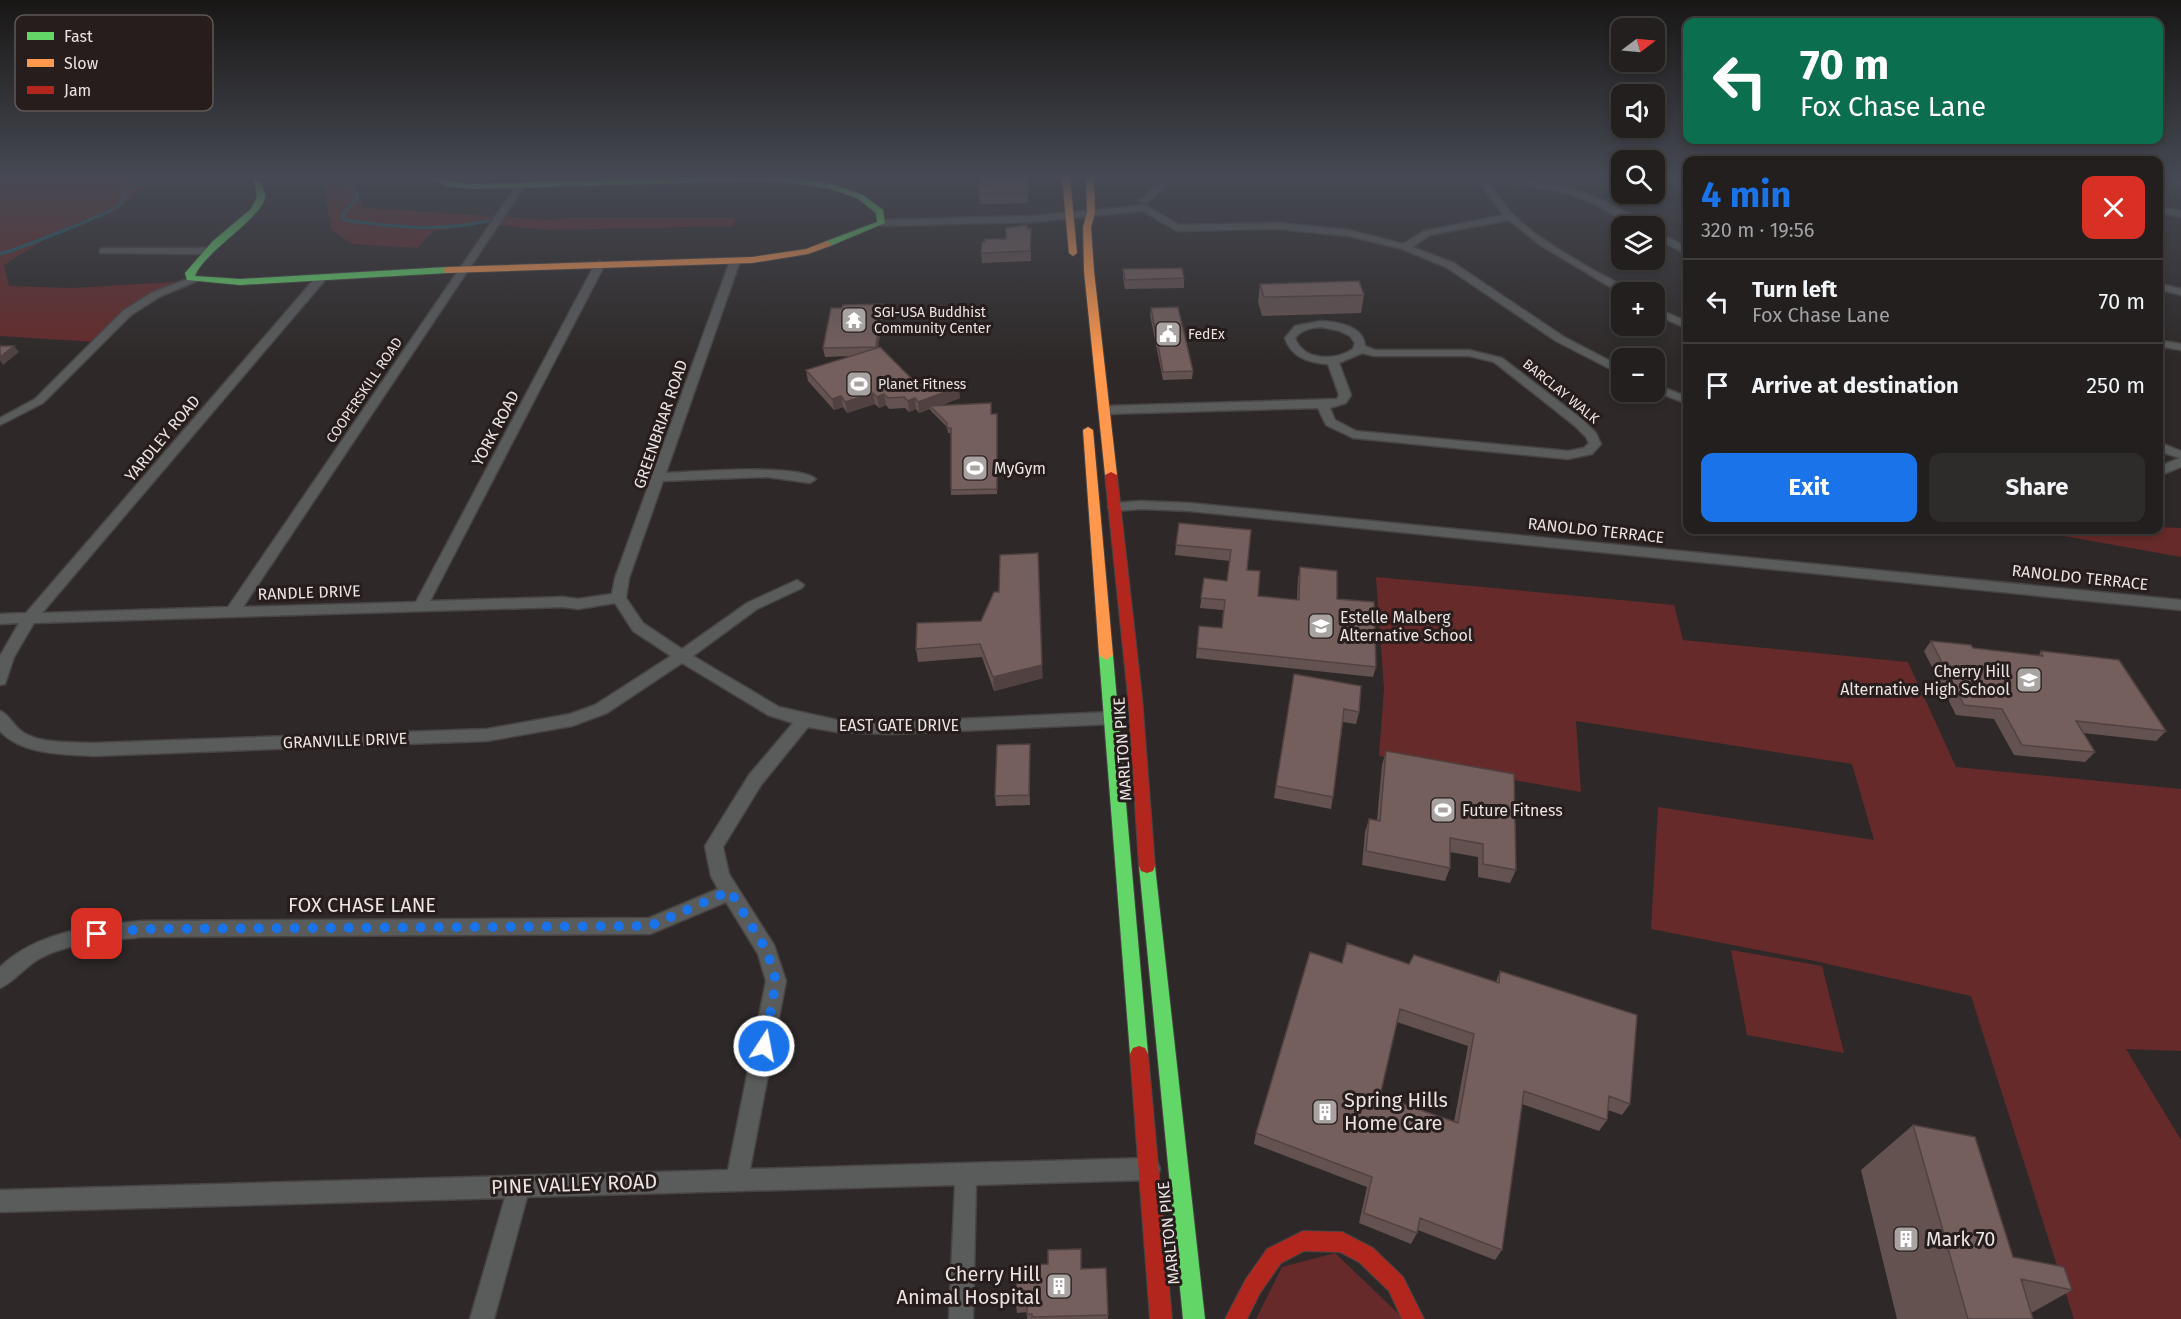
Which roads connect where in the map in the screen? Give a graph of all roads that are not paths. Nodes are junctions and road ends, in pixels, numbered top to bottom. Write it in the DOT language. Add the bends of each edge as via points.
graph roads {
  1 [pos="223,239"];
  2 [pos="484,239"];
  3 [pos="837,239"];
  4 [pos="1078,239"];
  5 [pos="1087,239"];
  6 [pos="1372,239"];
  7 [pos="1418,239"];
  8 [pos="1539,239"];
  9 [pos="1665,239"];
  10 [pos="1405,247"];
  11 [pos="1683,249"];
  12 [pos="103,251"];
  13 [pos="209,251"];
  14 [pos="735,261"];
  15 [pos="600,264"];
  16 [pos="463,269"];
  17 [pos="1075,272"];
  18 [pos="321,278"];
  19 [pos="194,280"];
  20 [pos="1611,283"];
  21 [pos="2163,287"];
  22 [pos="2181,292"];
  23 [pos="1665,315"];
  24 [pos="1683,324"];
  25 [pos="2163,344"];
  26 [pos="2181,347"];
  27 [pos="1359,348"];
  28 [pos="1332,360"];
  29 [pos="1611,366"];
  30 [pos="1665,392"];
  31 [pos="1683,399"];
  32 [pos="1323,405"];
  33 [pos="1105,410"];
  34 [pos="1087,418"];
  35 [pos="1,422"];
  36 [pos="2163,448"];
  37 [pos="2181,455"];
  38 [pos="2181,462"];
  39 [pos="2163,470"];
  40 [pos="660,477"];
  41 [pos="810,479"];
  42 [pos="1115,507"];
  43 [pos="1096,530"];
  44 [pos="797,585"];
  45 [pos="619,598"];
  46 [pos="2181,605"];
  47 [pos="420,607"];
  48 [pos="232,612"];
  49 [pos="29,619"];
  50 [pos="0,620"];
  51 [pos="682,656"];
  52 [pos="0,680"];
  53 [pos="1135,697"];
  54 [pos="1112,718"];
  55 [pos="0,720"];
  56 [pos="804,720"];
  57 [pos="730,891"];
  58 [pos="0,979"];
  59 [pos="1149,1169"];
  60 [pos="966,1174"];
  61 [pos="737,1179"];
  62 [pos="520,1185"];
  63 [pos="0,1201"];
  64 [pos="482,1319"];
  65 [pos="961,1319"];
  66 [pos="1161,1319"];
  67 [pos="1194,1319"];
  68 [pos="1236,1319"];
  69 [pos="1413,1319"];
  1 -- 13 [label="main road"];
  2 -- 16 [label="street, COOPERSKILL ROAD"];
  3 -- 14 [label="main road" via="808,251"];
  4 -- 17 [label="main road, MARLTON PIKE"];
  5 -- 33 [label="main road, MARLTON PIKE"];
  6 -- 10 [label="street"];
  7 -- 10 [label="street"];
  8 -- 20 [label="street"];
  9 -- 11 [label="street"];
  10 -- 29 [label="street" via="1450,265 1560,339"];
  12 -- 13 [label="street"];
  13 -- 19 [label="main road" via="190,273"];
  14 -- 15 [label="main road"];
  14 -- 40 [label="street, GREENBRIAR ROAD"];
  15 -- 16 [label="main road"];
  15 -- 47 [label="street, YORK ROAD"];
  16 -- 18 [label="main road"];
  16 -- 48 [label="street, COOPERSKILL ROAD"];
  18 -- 19 [label="main road" via="222,283"];
  18 -- 49 [label="street, YARDLEY ROAD"];
  19 -- 35 [label="street" via="155,295 127,313 39,401"];
  21 -- 22 [label="street"];
  23 -- 24 [label="street"];
  25 -- 26 [label="street"];
  27 -- 28 [label="street" via="1350,357"];
  27 -- 28 [label="street" via="1353,334 1330,325 1308,326 1291,335 1291,345 1300,353"];
  27 -- 32 [label="street, BARCLAY WALK" via="1374,353 1469,353 1498,360 1579,423 1595,444 1588,451 1568,455 1353,434 1330,422"];
  28 -- 32 [label="street" via="1344,398"];
  30 -- 31 [label="street"];
  32 -- 33 [label="street"];
  33 -- 42 [label="main road, MARLTON PIKE"];
  34 -- 43 [label="main road, MARLTON PIKE"];
  36 -- 37 [label="street"];
  38 -- 39 [label="street"];
  40 -- 41 [label="street" via="767,473"];
  40 -- 45 [label="street, GREENBRIAR ROAD" via="622,578"];
  42 -- 46 [label="street, RANOLDO TERRACE" via="1189,507"];
  42 -- 53 [label="main road, MARLTON PIKE"];
  43 -- 53 [label="main road" via="1105,533 1110,541 1120,648"];
  43 -- 54 [label="main road, MARLTON PIKE"];
  44 -- 51 [label="street, GRANVILLE DRIVE" via="752,606"];
  45 -- 47 [label="street, RANDLE DRIVE" via="578,604"];
  45 -- 51 [label="street, EAST GATE DRIVE" via="638,627"];
  47 -- 48 [label="street, RANDLE DRIVE"];
  48 -- 49 [label="street, RANDLE DRIVE"];
  49 -- 50 [label="street, RANDLE DRIVE"];
  49 -- 52 [label="street" via="7,657"];
  51 -- 55 [label="street, GRANVILLE DRIVE" via="601,709 572,720 487,735 76,748 17,738"];
  51 -- 56 [label="street, EAST GATE DRIVE" via="774,711"];
  53 -- 67 [label="main road, MARLTON PIKE" via="1147,867"];
  54 -- 56 [label="street, EAST GATE DRIVE" via="891,728"];
  54 -- 59 [label="main road, MARLTON PIKE"];
  56 -- 57 [label="street" via="755,780 714,846 720,876"];
  57 -- 58 [label="street, FOX CHASE LANE" via="650,926 130,930 51,943 29,954"];
  57 -- 61 [label="street" via="767,951 776,981"];
  59 -- 60 [label="street, PINE VALLEY ROAD"];
  59 -- 66 [label="main road, MARLTON PIKE"];
  60 -- 61 [label="street, PINE VALLEY ROAD"];
  60 -- 65 [label="street"];
  61 -- 62 [label="street, PINE VALLEY ROAD"];
  62 -- 63 [label="street, PINE VALLEY ROAD"];
  62 -- 64 [label="street"];
  68 -- 69 [label="main road" via="1252,1286 1274,1256 1303,1241 1341,1242 1366,1255 1396,1284"];
}
